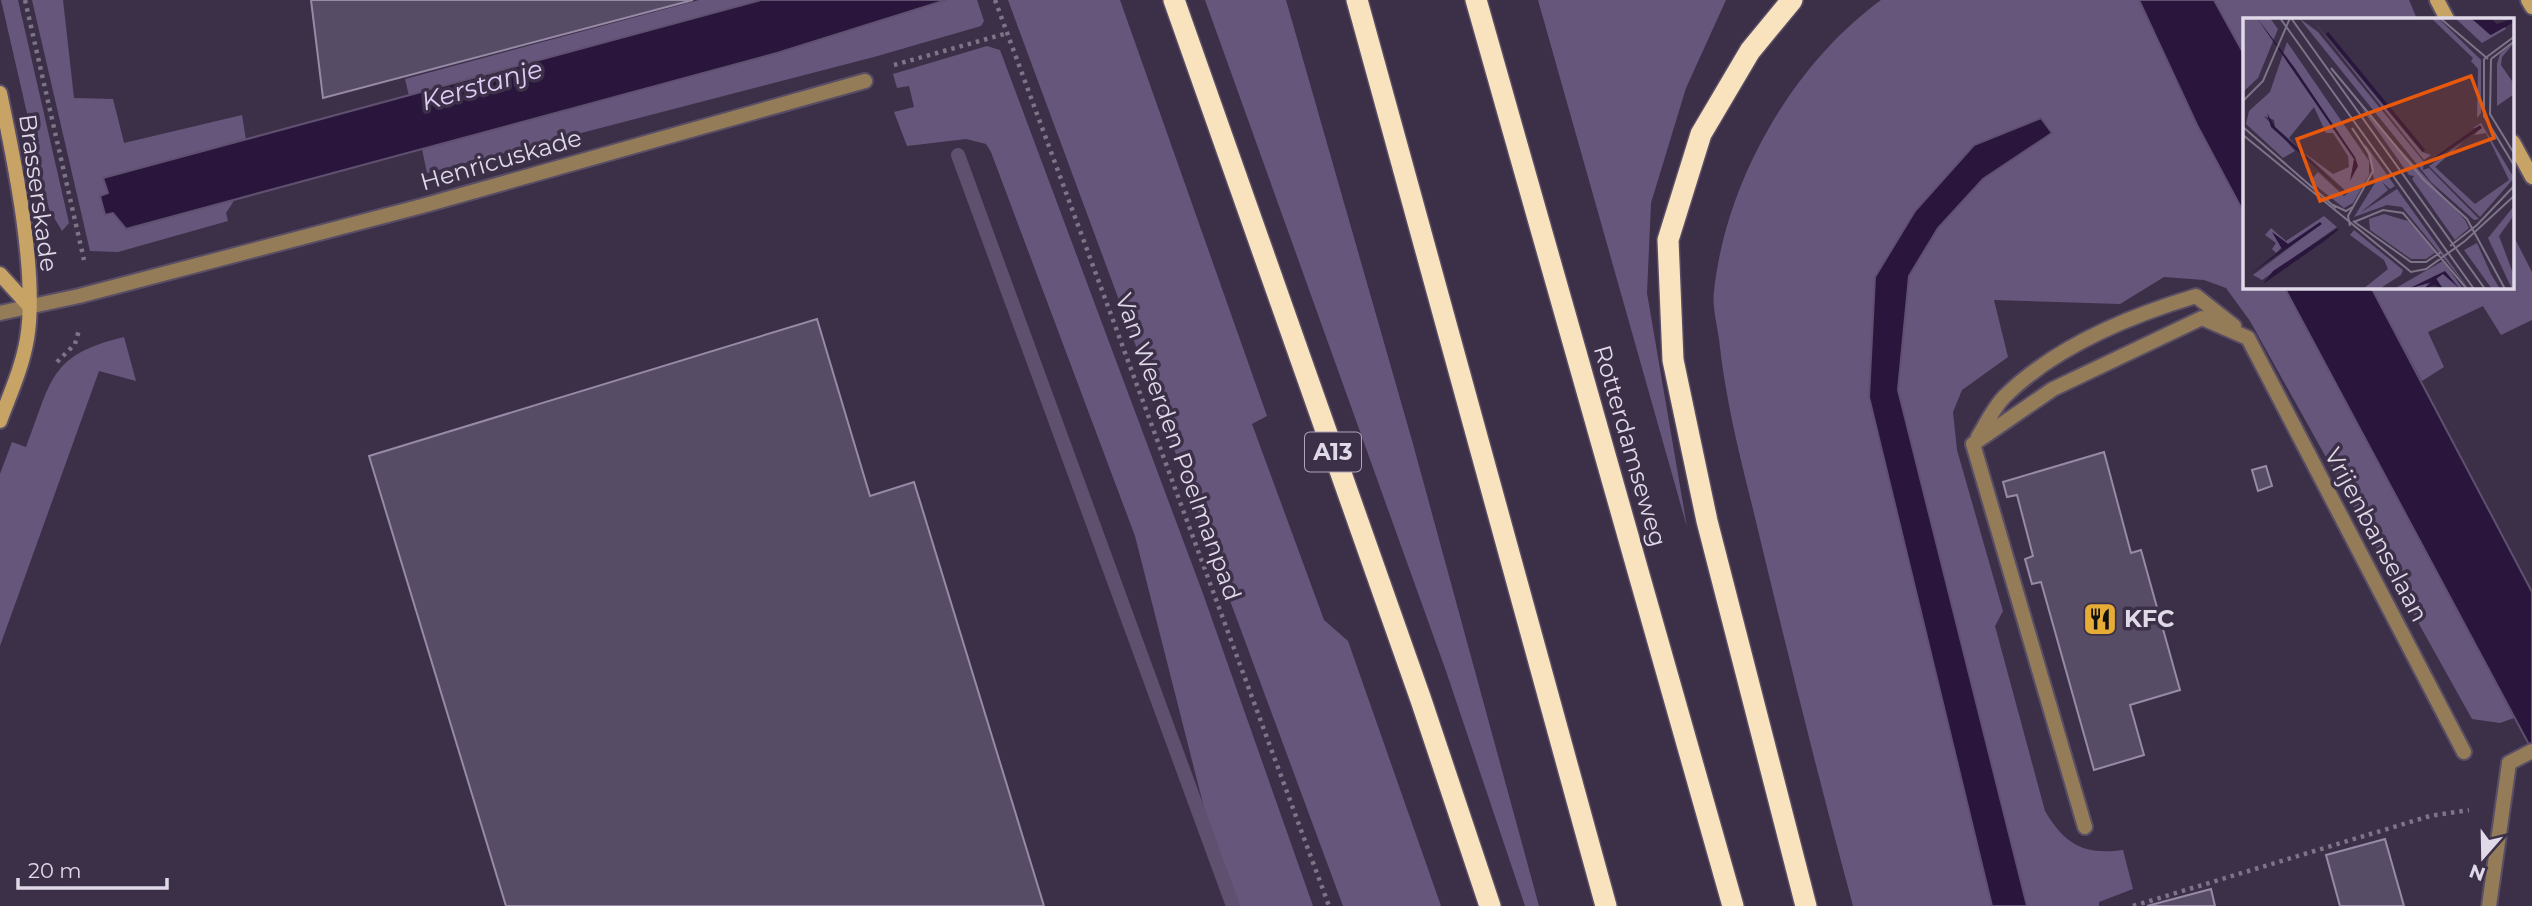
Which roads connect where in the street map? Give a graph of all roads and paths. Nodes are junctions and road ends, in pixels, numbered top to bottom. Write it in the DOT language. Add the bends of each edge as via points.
graph roads {
  1 [pos="995,0"];
  2 [pos="1174,0"];
  3 [pos="1357,0"];
  4 [pos="1476,0"];
  5 [pos="1792,0"];
  6 [pos="2437,0"];
  7 [pos="2528,0"];
  8 [pos="2532,7"];
  9 [pos="2446,18"];
  10 [pos="1008,33"];
  11 [pos="865,80"];
  12 [pos="0,93"];
  13 [pos="2514,144"];
  14 [pos="2532,177"];
  15 [pos="0,274"];
  16 [pos="30,307"];
  17 [pos="0,313"];
  18 [pos="2248,338"];
  19 [pos="0,421"];
  20 [pos="1973,444"];
  21 [pos="2464,752"];
  22 [pos="2529,753"];
  23 [pos="2504,804"];
  24 [pos="2085,827"];
  25 [pos="1329,906"];
  26 [pos="1490,906"];
  27 [pos="1606,906"];
  28 [pos="1733,906"];
  29 [pos="1806,906"];
  30 [pos="2133,906"];
  31 [pos="2489,906"];
  1 -- 10 [label="path, Van Weerden Poelmanpad"];
  2 -- 26 [label="highway, A13"];
  3 -- 27 [label="highway"];
  4 -- 28 [label="highway, Rotterdamseweg"];
  5 -- 29 [label="highway" via="1750,51 1701,134 1668,240 1673,360 1707,521"];
  6 -- 9 [label="main road"];
  7 -- 8 [label="main road"];
  10 -- 11 [label="path" via="881,68"];
  10 -- 25 [label="path, Van Weerden Poelmanpad"];
  11 -- 16 [label="street, Henricuskade" via="422,206"];
  12 -- 16 [label="main road, Brasserskade"];
  13 -- 14 [label="main road"];
  15 -- 16 [label="main road"];
  16 -- 17 [label="street, Henricuskade"];
  16 -- 19 [label="main road, Brasserskade" via="22,365"];
  18 -- 20 [label="street" via="2202,318 2053,389"];
  18 -- 20 [label="street, Vrijenbanselaan" via="2196,296 2139,313 2049,362 2003,397"];
  18 -- 21 [label="street, Vrijenbanselaan"];
  20 -- 24 [label="street"];
  22 -- 23 [label="street" via="2509,763"];
  23 -- 30 [label="path" via="2430,816"];
  23 -- 31 [label="street"];
}
